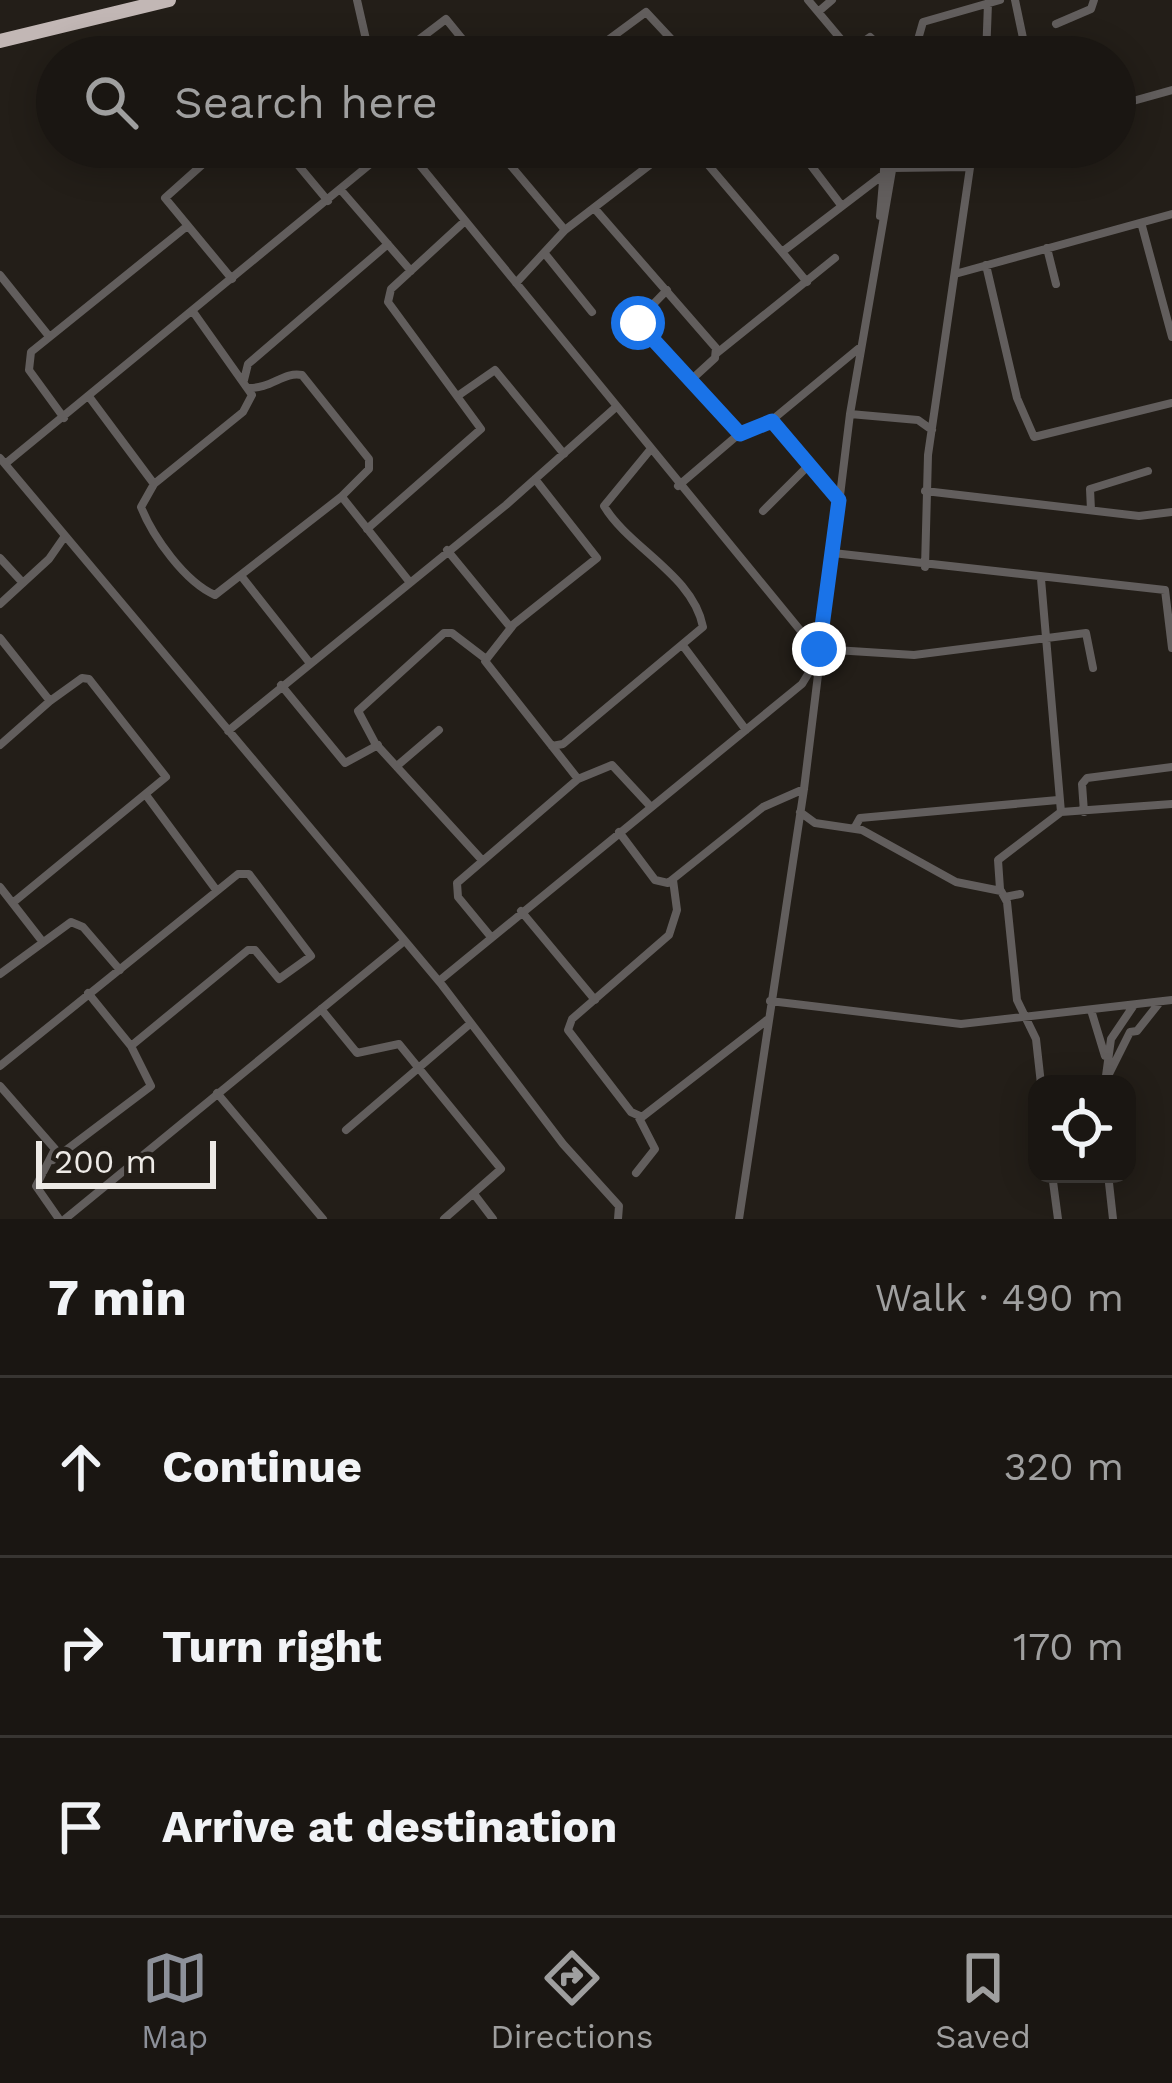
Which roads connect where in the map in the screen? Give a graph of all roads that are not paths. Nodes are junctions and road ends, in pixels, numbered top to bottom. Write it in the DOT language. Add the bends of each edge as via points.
graph roads {
  1 [pos="99,0"];
  2 [pos="170,0"];
  3 [pos="357,0"];
  4 [pos="659,0"];
  5 [pos="808,0"];
  6 [pos="832,0"];
  7 [pos="1000,0"];
  8 [pos="1016,0"];
  9 [pos="1094,0"];
  10 [pos="153,2"];
  11 [pos="988,3"];
  12 [pos="963,5"];
  13 [pos="646,12"];
  14 [pos="818,12"];
  15 [pos="102,16"];
  16 [pos="1056,24"];
  17 [pos="365,36"];
  18 [pos="424,36"];
  19 [pos="460,36"];
  20 [pos="613,36"];
  21 [pos="668,36"];
  22 [pos="838,36"];
  23 [pos="919,36"];
  24 [pos="987,36"];
  25 [pos="1023,36"];
  26 [pos="0,41"];
  27 [pos="1172,90"];
  28 [pos="1136,100"];
  29 [pos="197,168"];
  30 [pos="300,168"];
  31 [pos="366,168"];
  32 [pos="423,168"];
  33 [pos="513,168"];
  34 [pos="646,168"];
  35 [pos="713,168"];
  36 [pos="813,168"];
  37 [pos="887,168"];
  38 [pos="888,168"];
  39 [pos="949,168"];
  40 [pos="970,168"];
  41 [pos="887,171"];
  42 [pos="340,189"];
  43 [pos="328,201"];
  44 [pos="841,205"];
  45 [pos="595,208"];
  46 [pos="1172,214"];
  47 [pos="466,220"];
  48 [pos="1142,226"];
  49 [pos="186,227"];
  50 [pos="565,230"];
  51 [pos="388,244"];
  52 [pos="1047,248"];
  53 [pos="782,252"];
  54 [pos="546,254"];
  55 [pos="835,258"];
  56 [pos="986,265"];
  57 [pos="411,272"];
  58 [pos="955,274"];
  59 [pos="0,275"];
  60 [pos="232,279"];
  61 [pos="806,282"];
  62 [pos="516,283"];
  63 [pos="1056,284"];
  64 [pos="668,290"];
  65 [pos="592,312"];
  66 [pos="194,313"];
  67 [pos="48,335"];
  68 [pos="1172,337"];
  69 [pos="860,347"];
  70 [pos="717,353"];
  71 [pos="691,380"];
  72 [pos="246,386"];
  73 [pos="459,395"];
  74 [pos="90,398"];
  75 [pos="1172,403"];
  76 [pos="616,407"];
  77 [pos="850,414"];
  78 [pos="64,418"];
  79 [pos="772,421"];
  80 [pos="932,430"];
  81 [pos="740,434"];
  82 [pos="650,450"];
  83 [pos="564,454"];
  84 [pos="2,461"];
  85 [pos="809,465"];
  86 [pos="1148,471"];
  87 [pos="535,479"];
  88 [pos="154,484"];
  89 [pos="678,486"];
  90 [pos="926,491"];
  91 [pos="341,497"];
  92 [pos="839,500"];
  93 [pos="1091,510"];
  94 [pos="763,511"];
  95 [pos="1172,512"];
  96 [pos="367,530"];
  97 [pos="65,535"];
  98 [pos="447,550"];
  99 [pos="833,553"];
  100 [pos="0,558"];
  101 [pos="925,567"];
  102 [pos="242,577"];
  103 [pos="1041,578"];
  104 [pos="408,580"];
  105 [pos="23,584"];
  106 [pos="1169,589"];
  107 [pos="0,604"];
  108 [pos="511,628"];
  109 [pos="0,638"];
  110 [pos="1046,638"];
  111 [pos="684,647"];
  112 [pos="1172,648"];
  113 [pos="818,654"];
  114 [pos="486,659"];
  115 [pos="309,662"];
  116 [pos="1093,668"];
  117 [pos="281,685"];
  118 [pos="50,700"];
  119 [pos="228,730"];
  120 [pos="439,730"];
  121 [pos="746,730"];
  122 [pos="563,744"];
  123 [pos="0,745"];
  124 [pos="377,745"];
  125 [pos="551,746"];
  126 [pos="563,760"];
  127 [pos="398,764"];
  128 [pos="1172,767"];
  129 [pos="578,779"];
  130 [pos="804,789"];
  131 [pos="146,795"];
  132 [pos="1058,800"];
  133 [pos="1172,804"];
  134 [pos="651,807"];
  135 [pos="800,812"];
  136 [pos="1060,812"];
  137 [pos="1084,812"];
  138 [pos="855,827"];
  139 [pos="619,832"];
  140 [pos="481,859"];
  141 [pos="674,880"];
  142 [pos="0,887"];
  143 [pos="217,891"];
  144 [pos="1003,894"];
  145 [pos="1020,894"];
  146 [pos="15,901"];
  147 [pos="521,911"];
  148 [pos="490,938"];
  149 [pos="42,941"];
  150 [pos="402,943"];
  151 [pos="120,970"];
  152 [pos="0,974"];
  153 [pos="439,981"];
  154 [pos="88,993"];
  155 [pos="595,1000"];
  156 [pos="770,1000"];
  157 [pos="1172,1000"];
  158 [pos="1160,1002"];
  159 [pos="1134,1005"];
  160 [pos="321,1009"];
  161 [pos="1090,1010"];
  162 [pos="1029,1017"];
  163 [pos="767,1020"];
  164 [pos="471,1023"];
  165 [pos="131,1046"];
  166 [pos="1105,1057"];
  167 [pos="0,1066"];
  168 [pos="419,1067"];
  169 [pos="1039,1075"];
  170 [pos="1105,1075"];
  171 [pos="1109,1075"];
  172 [pos="0,1086"];
  173 [pos="217,1093"];
  174 [pos="638,1116"];
  175 [pos="346,1130"];
  176 [pos="53,1160"];
  177 [pos="636,1173"];
  178 [pos="1053,1183"];
  179 [pos="1109,1183"];
  180 [pos="474,1194"];
  181 [pos="1056,1217"];
  182 [pos="62,1219"];
  183 [pos="323,1219"];
  184 [pos="444,1219"];
  185 [pos="493,1219"];
  186 [pos="618,1219"];
  187 [pos="739,1219"];
  188 [pos="1113,1219"];
  1 -- 15 [label="street"];
  2 -- 10 [label="highway"];
  3 -- 17 [label="street"];
  4 -- 13 [label="street"];
  5 -- 14 [label="street"];
  6 -- 14 [label="street"];
  7 -- 11 [label="street"];
  8 -- 25 [label="street"];
  9 -- 16 [label="street" via="1091,9"];
  10 -- 15 [label="highway"];
  11 -- 12 [label="street"];
  11 -- 24 [label="street"];
  12 -- 23 [label="street" via="923,22"];
  13 -- 20 [label="street"];
  13 -- 21 [label="street"];
  14 -- 22 [label="street"];
  15 -- 26 [label="highway"];
  18 -- 19 [label="street" via="446,19"];
  27 -- 28 [label="street"];
  29 -- 49 [label="street" via="165,195"];
  30 -- 43 [label="street"];
  31 -- 42 [label="street"];
  32 -- 47 [label="street"];
  33 -- 50 [label="street"];
  34 -- 45 [label="street"];
  35 -- 53 [label="street"];
  36 -- 44 [label="street"];
  37 -- 41 [label="street"];
  38 -- 41 [label="street"];
  39 -- 41 [label="street"];
  40 -- 58 [label="street"];
  41 -- 44 [label="street"];
  41 -- 69 [label="street"];
  42 -- 43 [label="street"];
  42 -- 51 [label="street"];
  43 -- 60 [label="street"];
  44 -- 53 [label="street"];
  45 -- 50 [label="street"];
  45 -- 64 [label="street"];
  46 -- 48 [label="street"];
  47 -- 57 [label="street"];
  47 -- 62 [label="street"];
  48 -- 52 [label="street"];
  48 -- 68 [label="street"];
  49 -- 60 [label="street"];
  49 -- 67 [label="street"];
  50 -- 54 [label="street"];
  51 -- 57 [label="street"];
  51 -- 72 [label="street" via="248,364"];
  52 -- 56 [label="street"];
  52 -- 63 [label="street"];
  53 -- 61 [label="street"];
  54 -- 62 [label="street"];
  54 -- 65 [label="street"];
  55 -- 61 [label="street"];
  56 -- 58 [label="street"];
  56 -- 75 [label="street" via="1034,437"];
  57 -- 73 [label="street" via="388,302"];
  58 -- 80 [label="street"];
  59 -- 67 [label="street"];
  60 -- 66 [label="street"];
  61 -- 70 [label="street"];
  62 -- 76 [label="street"];
  64 -- 70 [label="street"];
  64 -- 71 [label="street" via="637,321"];
  66 -- 72 [label="street"];
  66 -- 74 [label="street"];
  67 -- 78 [label="street" via="31,352 29,370"];
  69 -- 77 [label="street"];
  69 -- 79 [label="street"];
  70 -- 71 [label="street"];
  71 -- 81 [label="street"];
  72 -- 88 [label="street" via="254,402"];
  72 -- 91 [label="street" via="262,390 297,373 308,382 369,459"];
  73 -- 83 [label="street" via="495,370"];
  73 -- 96 [label="street" via="480,434"];
  74 -- 78 [label="street"];
  74 -- 88 [label="street"];
  76 -- 82 [label="street"];
  76 -- 83 [label="street"];
  77 -- 80 [label="street" via="918,420"];
  77 -- 92 [label="street"];
  78 -- 84 [label="street"];
  79 -- 81 [label="street"];
  79 -- 85 [label="street"];
  80 -- 90 [label="street"];
  81 -- 89 [label="street"];
  82 -- 89 [label="street"];
  82 -- 111 [label="street" via="604,506 704,621"];
  83 -- 87 [label="street"];
  84 -- 97 [label="street"];
  85 -- 92 [label="street"];
  85 -- 94 [label="street"];
  86 -- 93 [label="street" via="1090,489"];
  87 -- 98 [label="street"];
  87 -- 108 [label="street" via="596,558"];
  88 -- 102 [label="street" via="142,513 190,579 215,595"];
  89 -- 113 [label="street"];
  90 -- 93 [label="street"];
  90 -- 101 [label="street"];
  91 -- 96 [label="street"];
  91 -- 102 [label="street"];
  92 -- 99 [label="street"];
  93 -- 95 [label="street"];
  96 -- 104 [label="street"];
  97 -- 105 [label="street"];
  97 -- 119 [label="street"];
  98 -- 104 [label="street"];
  98 -- 108 [label="street"];
  99 -- 101 [label="street"];
  99 -- 113 [label="street"];
  100 -- 105 [label="street"];
  101 -- 103 [label="street"];
  102 -- 115 [label="street"];
  103 -- 106 [label="street"];
  103 -- 110 [label="street"];
  104 -- 115 [label="street"];
  105 -- 107 [label="street"];
  106 -- 112 [label="street"];
  108 -- 114 [label="street"];
  109 -- 118 [label="street"];
  110 -- 113 [label="street" via="914,655"];
  110 -- 116 [label="street" via="1086,633"];
  110 -- 132 [label="street"];
  111 -- 121 [label="street"];
  111 -- 122 [label="street"];
  113 -- 121 [label="street" via="802,684"];
  113 -- 130 [label="street"];
  114 -- 124 [label="street" via="444,633 360,708"];
  114 -- 125 [label="street"];
  115 -- 117 [label="street"];
  117 -- 119 [label="street"];
  117 -- 124 [label="street" via="345,763"];
  118 -- 123 [label="street"];
  118 -- 131 [label="street" via="89,680 165,774"];
  119 -- 150 [label="street"];
  120 -- 127 [label="street"];
  121 -- 134 [label="street"];
  122 -- 125 [label="street"];
  122 -- 126 [label="street"];
  124 -- 127 [label="street"];
  125 -- 126 [label="street"];
  126 -- 129 [label="street"];
  127 -- 140 [label="street"];
  128 -- 137 [label="street" via="1088,778"];
  129 -- 134 [label="street" via="611,765"];
  129 -- 140 [label="street"];
  130 -- 135 [label="street"];
  130 -- 141 [label="street" via="763,806"];
  131 -- 143 [label="street"];
  131 -- 146 [label="street"];
  132 -- 136 [label="street"];
  132 -- 138 [label="street" via="860,818"];
  133 -- 137 [label="street"];
  134 -- 139 [label="street"];
  135 -- 138 [label="street" via="815,823"];
  135 -- 156 [label="street"];
  136 -- 137 [label="street"];
  136 -- 144 [label="street" via="998,860"];
  138 -- 144 [label="street" via="956,882"];
  139 -- 141 [label="street" via="656,880"];
  139 -- 147 [label="street"];
  140 -- 148 [label="street" via="455,891"];
  141 -- 155 [label="street" via="669,935"];
  142 -- 146 [label="street"];
  143 -- 151 [label="street"];
  143 -- 165 [label="street" via="249,874 311,956 279,979 248,950"];
  144 -- 145 [label="street"];
  144 -- 162 [label="street" via="1017,1000"];
  146 -- 149 [label="street"];
  147 -- 148 [label="street"];
  147 -- 155 [label="street"];
  148 -- 153 [label="street"];
  149 -- 151 [label="street" via="76,923"];
  149 -- 152 [label="street"];
  150 -- 153 [label="street"];
  150 -- 160 [label="street"];
  151 -- 154 [label="street"];
  153 -- 164 [label="street"];
  154 -- 165 [label="street"];
  154 -- 167 [label="street"];
  155 -- 174 [label="street" via="568,1030"];
  156 -- 162 [label="street" via="961,1024"];
  156 -- 163 [label="street"];
  157 -- 158 [label="street"];
  158 -- 159 [label="street"];
  158 -- 171 [label="street" via="1130,1032"];
  159 -- 161 [label="street"];
  159 -- 166 [label="street"];
  160 -- 168 [label="street" via="357,1053 396,1043"];
  160 -- 173 [label="street"];
  161 -- 162 [label="street"];
  161 -- 166 [label="street"];
  162 -- 169 [label="street"];
  163 -- 174 [label="street"];
  163 -- 187 [label="street"];
  164 -- 168 [label="street"];
  164 -- 186 [label="street" via="619,1206"];
  165 -- 176 [label="street" via="151,1086"];
  166 -- 170 [label="street"];
  168 -- 175 [label="street"];
  168 -- 180 [label="street" via="501,1169"];
  172 -- 176 [label="street" via="55,1149"];
  173 -- 182 [label="street"];
  173 -- 183 [label="street"];
  174 -- 177 [label="street" via="655,1149"];
  176 -- 182 [label="street" via="36,1186"];
  178 -- 181 [label="street"];
  179 -- 188 [label="street"];
  180 -- 184 [label="street"];
  180 -- 185 [label="street"];
}
